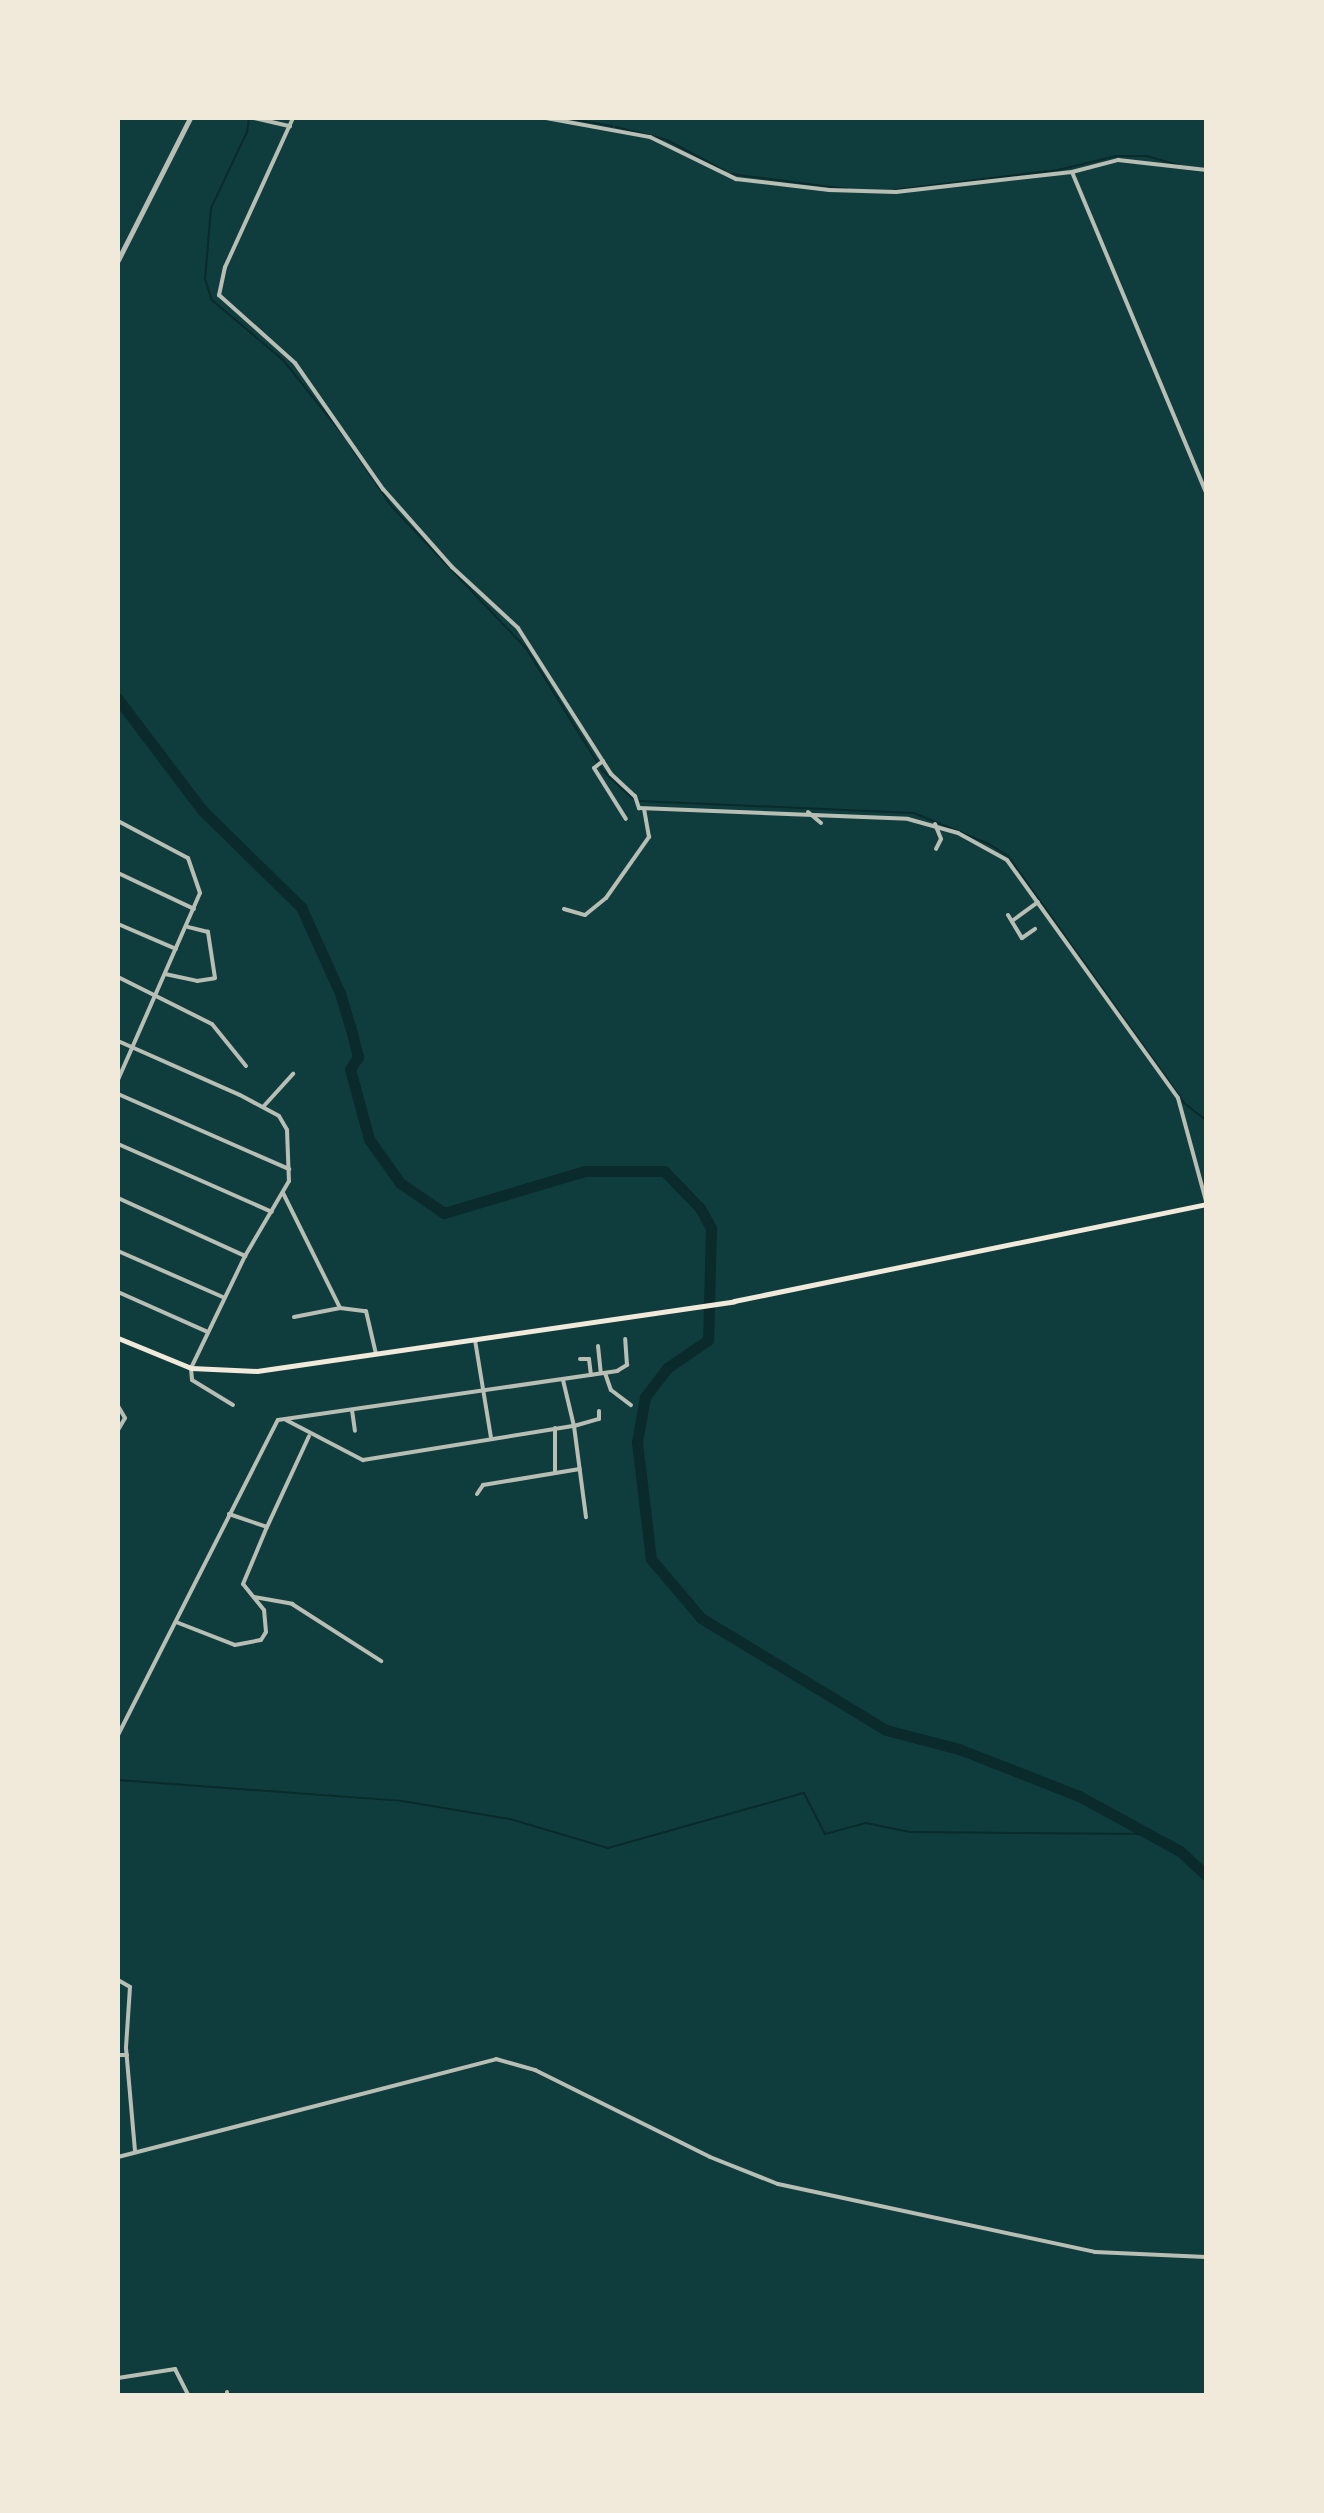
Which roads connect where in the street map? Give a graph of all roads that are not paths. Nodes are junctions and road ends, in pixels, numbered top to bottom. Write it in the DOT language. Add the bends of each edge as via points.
graph roads {
  1 [pos="190,118"];
  2 [pos="254,118"];
  3 [pos="293,118"];
  4 [pos="546,118"];
  5 [pos="290,126"];
  6 [pos="1206,170"];
  7 [pos="1072,172"];
  8 [pos="118,260"];
  9 [pos="1206,492"];
  10 [pos="600,763"];
  11 [pos="644,809"];
  12 [pos="808,812"];
  13 [pos="626,819"];
  14 [pos="118,821"];
  15 [pos="821,823"];
  16 [pos="935,824"];
  17 [pos="936,849"];
  18 [pos="118,873"];
  19 [pos="1038,902"];
  20 [pos="194,909"];
  21 [pos="564,909"];
  22 [pos="1008,915"];
  23 [pos="1012,921"];
  24 [pos="118,924"];
  25 [pos="188,927"];
  26 [pos="1035,929"];
  27 [pos="176,949"];
  28 [pos="165,974"];
  29 [pos="118,977"];
  30 [pos="156,995"];
  31 [pos="118,1041"];
  32 [pos="132,1047"];
  33 [pos="246,1066"];
  34 [pos="293,1074"];
  35 [pos="118,1080"];
  36 [pos="118,1094"];
  37 [pos="263,1107"];
  38 [pos="118,1144"];
  39 [pos="289,1169"];
  40 [pos="283,1193"];
  41 [pos="118,1198"];
  42 [pos="1206,1203"];
  43 [pos="272,1212"];
  44 [pos="118,1251"];
  45 [pos="245,1256"];
  46 [pos="118,1292"];
  47 [pos="223,1297"];
  48 [pos="340,1308"];
  49 [pos="294,1317"];
  50 [pos="208,1332"];
  51 [pos="118,1338"];
  52 [pos="625,1339"];
  53 [pos="475,1340"];
  54 [pos="598,1346"];
  55 [pos="376,1354"];
  56 [pos="580,1359"];
  57 [pos="191,1368"];
  58 [pos="603,1373"];
  59 [pos="591,1375"];
  60 [pos="563,1380"];
  61 [pos="484,1393"];
  62 [pos="233,1405"];
  63 [pos="631,1405"];
  64 [pos="118,1406"];
  65 [pos="352,1410"];
  66 [pos="599,1411"];
  67 [pos="284,1419"];
  68 [pos="574,1426"];
  69 [pos="555,1428"];
  70 [pos="118,1430"];
  71 [pos="355,1431"];
  72 [pos="309,1436"];
  73 [pos="491,1438"];
  74 [pos="580,1469"];
  75 [pos="555,1473"];
  76 [pos="477,1494"];
  77 [pos="229,1514"];
  78 [pos="586,1517"];
  79 [pos="267,1527"];
  80 [pos="252,1596"];
  81 [pos="175,1622"];
  82 [pos="381,1661"];
  83 [pos="118,1735"];
  84 [pos="118,1980"];
  85 [pos="118,2055"];
  86 [pos="127,2055"];
  87 [pos="135,2151"];
  88 [pos="118,2157"];
  89 [pos="1206,2257"];
  90 [pos="118,2378"];
  91 [pos="188,2395"];
  1 -- 8 [label="street"];
  2 -- 5 [label="street"];
  3 -- 5 [label="street"];
  4 -- 7 [label="street" via="658,140 736,179 829,190 896,192"];
  5 -- 10 [label="street" via="225,267 219,295 295,363 383,489 452,567 518,628"];
  6 -- 7 [label="street" via="1134,159 1088,164"];
  7 -- 9 [label="street"];
  10 -- 11 [label="street"];
  10 -- 13 [label="street" via="596,774"];
  11 -- 12 [label="street"];
  11 -- 21 [label="street" via="649,837 606,898 585,915"];
  12 -- 15 [label="street"];
  12 -- 16 [label="street"];
  14 -- 20 [label="street" via="190,861 200,893"];
  16 -- 17 [label="street" via="941,839"];
  16 -- 19 [label="street" via="1007,860"];
  18 -- 20 [label="street"];
  19 -- 23 [label="street"];
  19 -- 42 [label="street" via="1178,1098"];
  20 -- 25 [label="street"];
  22 -- 23 [label="street"];
  23 -- 26 [label="street" via="1022,938"];
  24 -- 27 [label="street"];
  25 -- 27 [label="street"];
  25 -- 28 [label="street" via="208,932 215,978 197,981"];
  27 -- 28 [label="street"];
  28 -- 30 [label="street"];
  29 -- 30 [label="street"];
  30 -- 32 [label="street"];
  30 -- 33 [label="street" via="212,1024"];
  31 -- 32 [label="street"];
  32 -- 35 [label="street"];
  32 -- 37 [label="street"];
  34 -- 37 [label="street"];
  36 -- 39 [label="street"];
  37 -- 39 [label="street" via="287,1130"];
  38 -- 43 [label="street"];
  39 -- 40 [label="street"];
  40 -- 43 [label="street"];
  40 -- 48 [label="street"];
  41 -- 45 [label="street"];
  42 -- 53 [label="main road" via="723,1303"];
  43 -- 45 [label="street"];
  44 -- 47 [label="street"];
  45 -- 47 [label="street"];
  46 -- 50 [label="street"];
  47 -- 50 [label="street"];
  48 -- 49 [label="street"];
  48 -- 55 [label="street" via="366,1311"];
  50 -- 57 [label="street"];
  51 -- 57 [label="main road"];
  52 -- 58 [label="street" via="626,1367"];
  53 -- 55 [label="main road"];
  53 -- 61 [label="street"];
  54 -- 58 [label="street"];
  55 -- 57 [label="main road" via="222,1372"];
  56 -- 59 [label="street" via="589,1359"];
  57 -- 62 [label="street" via="192,1380"];
  58 -- 59 [label="street"];
  58 -- 63 [label="street" via="611,1390"];
  59 -- 60 [label="street"];
  60 -- 61 [label="street"];
  60 -- 68 [label="street"];
  61 -- 65 [label="street"];
  61 -- 73 [label="street"];
  64 -- 70 [label="street" via="125,1418"];
  65 -- 67 [label="street"];
  65 -- 71 [label="street"];
  66 -- 68 [label="street" via="599,1419"];
  67 -- 72 [label="street"];
  67 -- 77 [label="street" via="277,1421"];
  68 -- 69 [label="street"];
  68 -- 74 [label="street"];
  69 -- 73 [label="street"];
  69 -- 75 [label="street"];
  72 -- 73 [label="street" via="363,1460"];
  72 -- 79 [label="street"];
  74 -- 75 [label="street"];
  74 -- 78 [label="street"];
  75 -- 76 [label="street" via="483,1485"];
  77 -- 79 [label="street"];
  77 -- 81 [label="street"];
  79 -- 80 [label="street" via="243,1584"];
  80 -- 81 [label="street" via="264,1610 266,1632 261,1640 246,1645"];
  80 -- 82 [label="street" via="292,1604"];
  81 -- 83 [label="street"];
  84 -- 86 [label="street" via="130,1987"];
  85 -- 86 [label="street"];
  86 -- 87 [label="street"];
  87 -- 88 [label="street"];
  87 -- 89 [label="street" via="496,2059 535,2070 710,2157 778,2184 1095,2252"];
  90 -- 91 [label="street" via="175,2369"];
}
